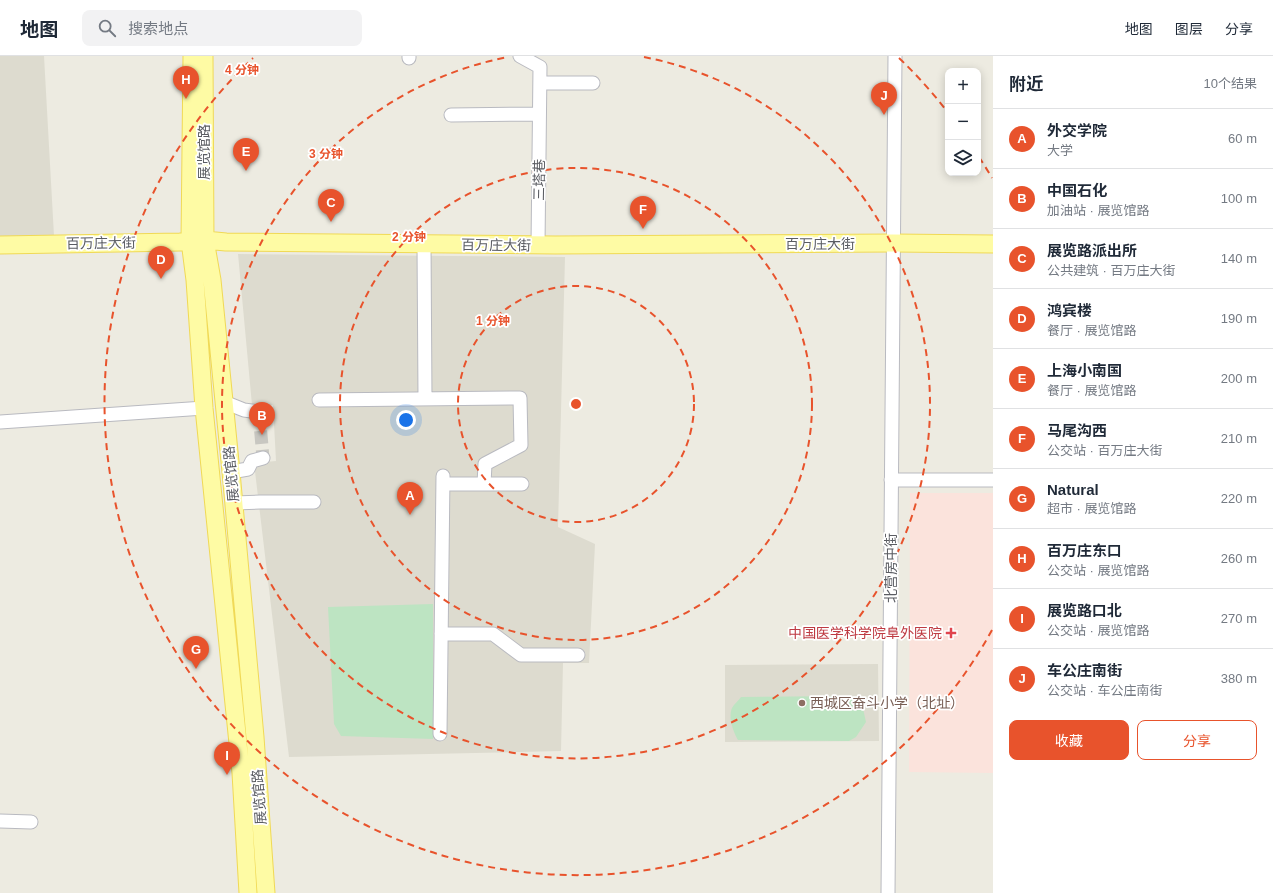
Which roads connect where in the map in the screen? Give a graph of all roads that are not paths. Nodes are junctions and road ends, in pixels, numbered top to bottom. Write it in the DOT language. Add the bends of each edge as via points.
graph roads {
  1 [pos="192,56"];
  2 [pos="204,56"];
  3 [pos="520,56"];
  4 [pos="895,56"];
  5 [pos="540,83"];
  6 [pos="593,83"];
  7 [pos="451,114"];
  8 [pos="540,114"];
  9 [pos="197,240"];
  10 [pos="893,243"];
  11 [pos="424,244"];
  12 [pos="993,244"];
  13 [pos="0,245"];
  14 [pos="538,245"];
  15 [pos="425,398"];
  16 [pos="319,400"];
  17 [pos="224,402"];
  18 [pos="204,408"];
  19 [pos="259,412"];
  20 [pos="0,422"];
  21 [pos="263,458"];
  22 [pos="231,472"];
  23 [pos="891,480"];
  24 [pos="993,480"];
  25 [pos="484,484"];
  26 [pos="522,484"];
  27 [pos="314,502"];
  28 [pos="234,503"];
  29 [pos="441,634"];
  30 [pos="578,655"];
  31 [pos="440,734"];
  32 [pos="0,821"];
  33 [pos="30,822"];
  34 [pos="248,893"];
  35 [pos="266,893"];
  36 [pos="888,893"];
  1 -- 9 [label="main road, 展览馆路"];
  2 -- 9 [label="main road, 展览馆路"];
  3 -- 5 [label="street, 三塔巷" via="540,67"];
  4 -- 10 [label="street, 北营房中街"];
  5 -- 6 [label="street"];
  5 -- 8 [label="street, 三塔巷"];
  7 -- 8 [label="street"];
  8 -- 14 [label="street, 三塔巷"];
  9 -- 11 [label="main road, 百万庄大街"];
  9 -- 13 [label="main road, 百万庄大街"];
  9 -- 17 [label="main road, 展览馆路" via="212,280"];
  9 -- 18 [label="main road, 展览馆路" via="195,280"];
  10 -- 12 [label="main road, 百万庄大街"];
  10 -- 14 [label="main road, 百万庄大街"];
  10 -- 23 [label="street, 北营房中街"];
  11 -- 14 [label="main road, 百万庄大街"];
  11 -- 15 [label="street"];
  15 -- 16 [label="street"];
  15 -- 25 [label="street" via="520,398 521,445 485,464"];
  17 -- 19 [label="street" via="244,410"];
  17 -- 22 [label="main road, 展览馆路"];
  18 -- 20 [label="street"];
  18 -- 34 [label="main road, 展览馆路" via="241,773"];
  21 -- 22 [label="street" via="252,461 248,469"];
  22 -- 28 [label="main road, 展览馆路"];
  23 -- 24 [label="street"];
  23 -- 36 [label="street, 北营房中街"];
  25 -- 26 [label="street"];
  25 -- 29 [label="street" via="443,480"];
  27 -- 28 [label="street"];
  28 -- 35 [label="main road, 展览馆路"];
  29 -- 30 [label="street" via="493,634 521,655"];
  29 -- 31 [label="street"];
  32 -- 33 [label="street"];
}
